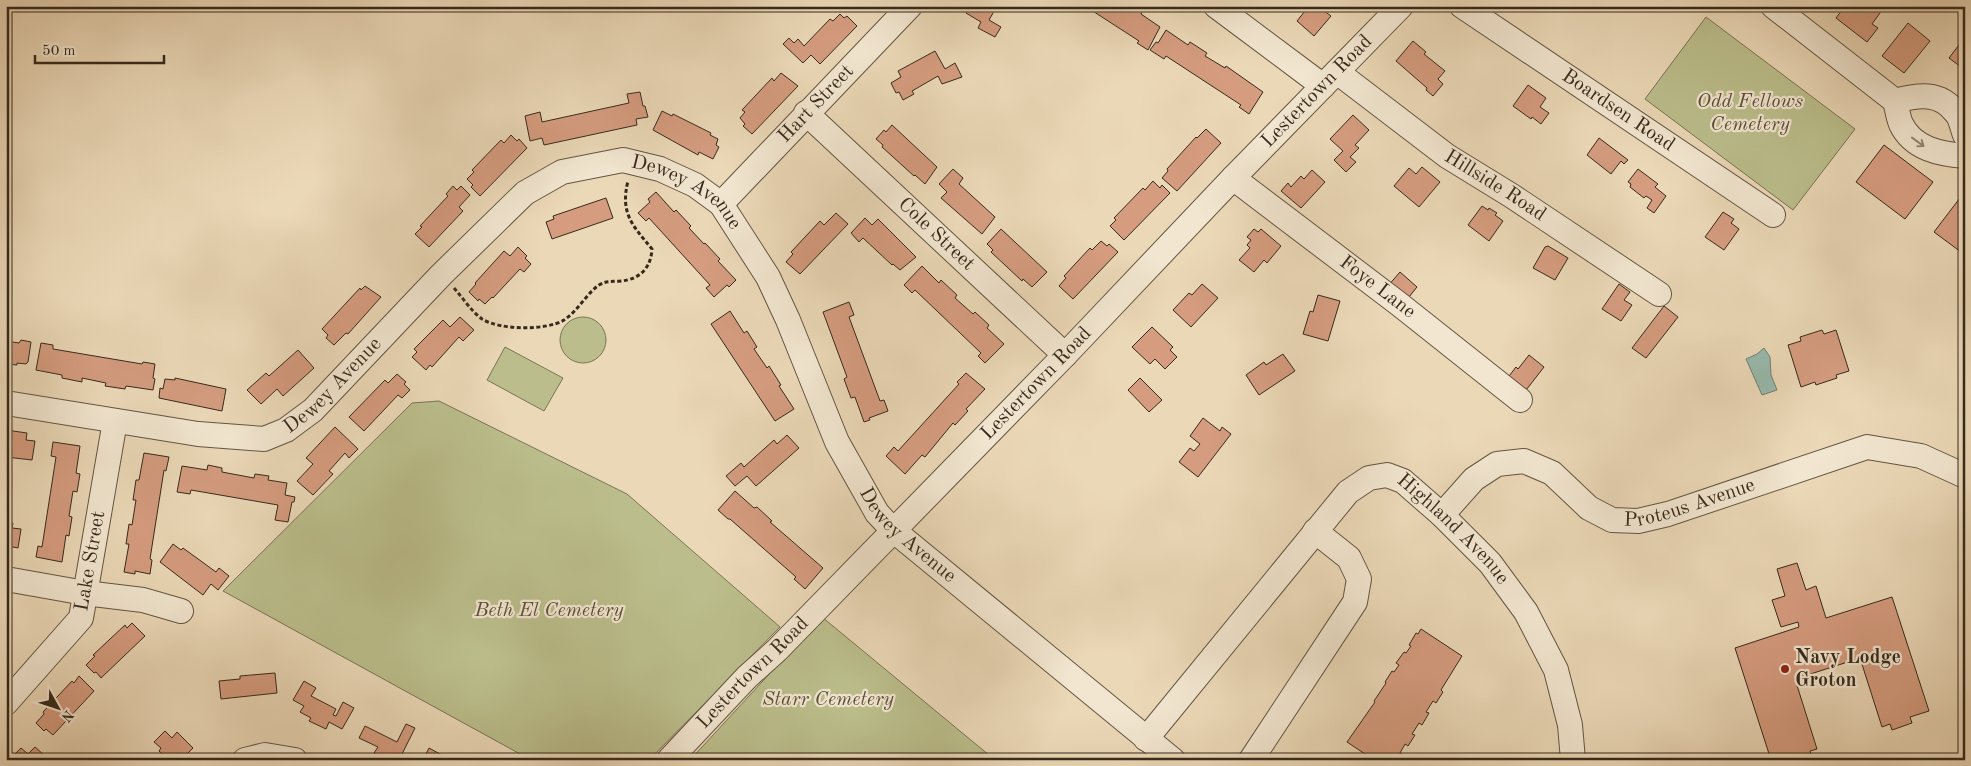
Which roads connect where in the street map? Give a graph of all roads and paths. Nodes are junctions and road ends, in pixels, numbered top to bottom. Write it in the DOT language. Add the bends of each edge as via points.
graph roads {
  1 [pos="910,6"];
  2 [pos="1216,6"];
  3 [pos="1401,6"];
  4 [pos="1462,6"];
  5 [pos="1773,6"];
  6 [pos="1330,79"];
  7 [pos="1895,101"];
  8 [pos="806,113"];
  9 [pos="1965,135"];
  10 [pos="1965,156"];
  11 [pos="636,163"];
  12 [pos="1233,178"];
  13 [pos="721,204"];
  14 [pos="1773,215"];
  15 [pos="441,275"];
  16 [pos="1659,294"];
  17 [pos="1065,354"];
  18 [pos="1520,400"];
  19 [pos="6,402"];
  20 [pos="116,421"];
  21 [pos="1965,476"];
  22 [pos="1442,515"];
  23 [pos="893,530"];
  24 [pos="1315,531"];
  25 [pos="6,578"];
  26 [pos="85,593"];
  27 [pos="181,611"];
  28 [pos="6,703"];
  29 [pos="1146,739"];
  30 [pos="245,760"];
  31 [pos="295,760"];
  32 [pos="669,760"];
  33 [pos="1173,760"];
  34 [pos="1251,760"];
  35 [pos="1573,760"];
  1 -- 8 [label="street, Hart Street"];
  2 -- 6 [label="street, Hillside Road"];
  3 -- 6 [label="street, Lestertown Road"];
  4 -- 14 [label="street, Boardsen Road"];
  5 -- 7 [label="street"];
  6 -- 12 [label="street, Lestertown Road"];
  6 -- 16 [label="street, Hillside Road"];
  7 -- 9 [label="street" via="1916,96 1937,97 1957,113"];
  7 -- 10 [label="street, one-way" via="1901,125 1916,143 1940,154"];
  8 -- 13 [label="street, Hart Street"];
  8 -- 17 [label="street, Cole Street"];
  11 -- 13 [label="street, Dewey Avenue" via="686,181"];
  11 -- 15 [label="street, Dewey Avenue" via="623,160 562,172 525,193"];
  11 -- 15 [label="path" via="624,198 631,224 652,249 651,261 647,269 630,279 598,285 563,321 536,328 494,325 481,318"];
  12 -- 17 [label="street, Lestertown Road"];
  12 -- 18 [label="street, Foye Lane"];
  13 -- 23 [label="street, Dewey Avenue" via="768,277 837,442 876,513"];
  15 -- 20 [label="street, Dewey Avenue" via="313,410 286,430 264,438 198,434"];
  17 -- 23 [label="street, Lestertown Road"];
  19 -- 20 [label="street, Dewey Avenue"];
  20 -- 26 [label="street, Lake Street"];
  21 -- 22 [label="street, Proteus Avenue" via="1921,456 1867,447 1668,514 1638,521 1612,520 1589,508 1552,473 1524,461 1496,464 1474,479"];
  22 -- 24 [label="street, Highland Avenue" via="1403,481 1387,475 1369,478 1348,492"];
  22 -- 35 [label="street, Highland Avenue" via="1490,563 1526,612 1556,670 1570,725"];
  23 -- 29 [label="street, Dewey Avenue"];
  23 -- 32 [label="street, Lestertown Road"];
  24 -- 29 [label="street, Highland Avenue"];
  24 -- 34 [label="street" via="1349,558 1359,580 1355,602"];
  25 -- 26 [label="street"];
  26 -- 27 [label="street" via="143,600"];
  26 -- 28 [label="street, Lake Street" via="80,618"];
  29 -- 33 [label="street, Dewey Avenue"];
  30 -- 31 [label="street" via="265,755"];
}
